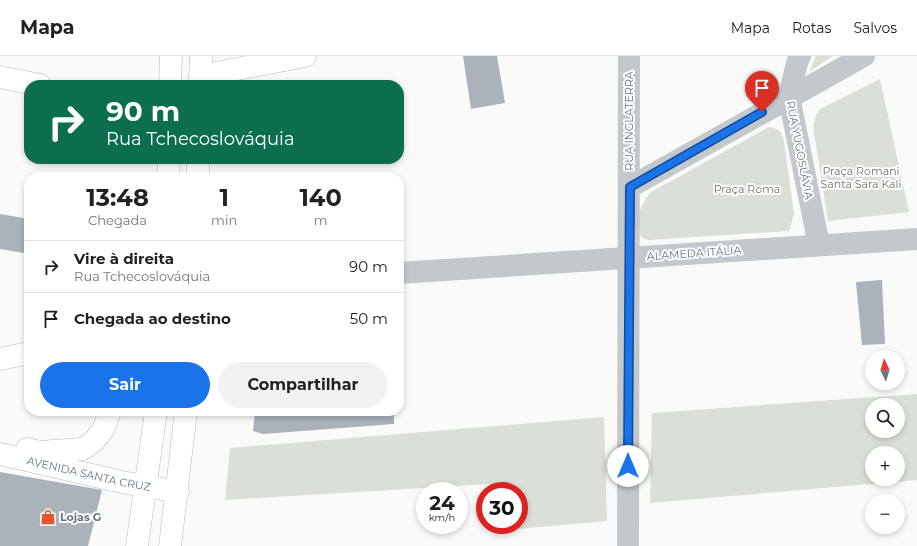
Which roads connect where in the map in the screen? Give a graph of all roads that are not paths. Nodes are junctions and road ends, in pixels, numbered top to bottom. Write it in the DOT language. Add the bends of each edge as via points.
graph roads {
  1 [pos="171,56"];
  2 [pos="305,56"];
  3 [pos="629,56"];
  4 [pos="800,56"];
  5 [pos="864,56"];
  6 [pos="200,72"];
  7 [pos="0,77"];
  8 [pos="170,80"];
  9 [pos="24,82"];
  10 [pos="789,97"];
  11 [pos="630,187"];
  12 [pos="917,239"];
  13 [pos="819,245"];
  14 [pos="630,257"];
  15 [pos="404,273"];
  16 [pos="24,354"];
  17 [pos="4,359"];
  18 [pos="24,360"];
  19 [pos="108,416"];
  20 [pos="155,416"];
  21 [pos="186,416"];
  22 [pos="0,444"];
  23 [pos="0,454"];
  24 [pos="146,486"];
  25 [pos="178,492"];
  26 [pos="137,546"];
  27 [pos="170,546"];
  28 [pos="628,546"];
  1 -- 8 [label="main road"];
  2 -- 6 [label="main road"];
  3 -- 11 [label="street, RUA INGLATERRA"];
  4 -- 10 [label="street, RUA YUGOSLÁVIA"];
  5 -- 10 [label="street"];
  7 -- 9 [label="main road"];
  10 -- 11 [label="street"];
  10 -- 13 [label="street, RUA YUGOSLÁVIA"];
  11 -- 14 [label="street, RUA INGLATERRA"];
  12 -- 13 [label="street, ALAMEDA ITÁLIA"];
  13 -- 14 [label="street, ALAMEDA ITÁLIA"];
  14 -- 15 [label="street, ALAMEDA ITÁLIA"];
  14 -- 28 [label="street, RUA INGLATERRA"];
  16 -- 17 [label="main road"];
  17 -- 18 [label="main road"];
  19 -- 22 [label="main road" via="100,434 83,449 40,452"];
  20 -- 24 [label="main road"];
  21 -- 25 [label="main road"];
  23 -- 24 [label="main road, AVENIDA SANTA CRUZ"];
  24 -- 25 [label="main road, AVENIDA SANTA CRUZ"];
  24 -- 26 [label="main road"];
  25 -- 27 [label="main road"];
}
